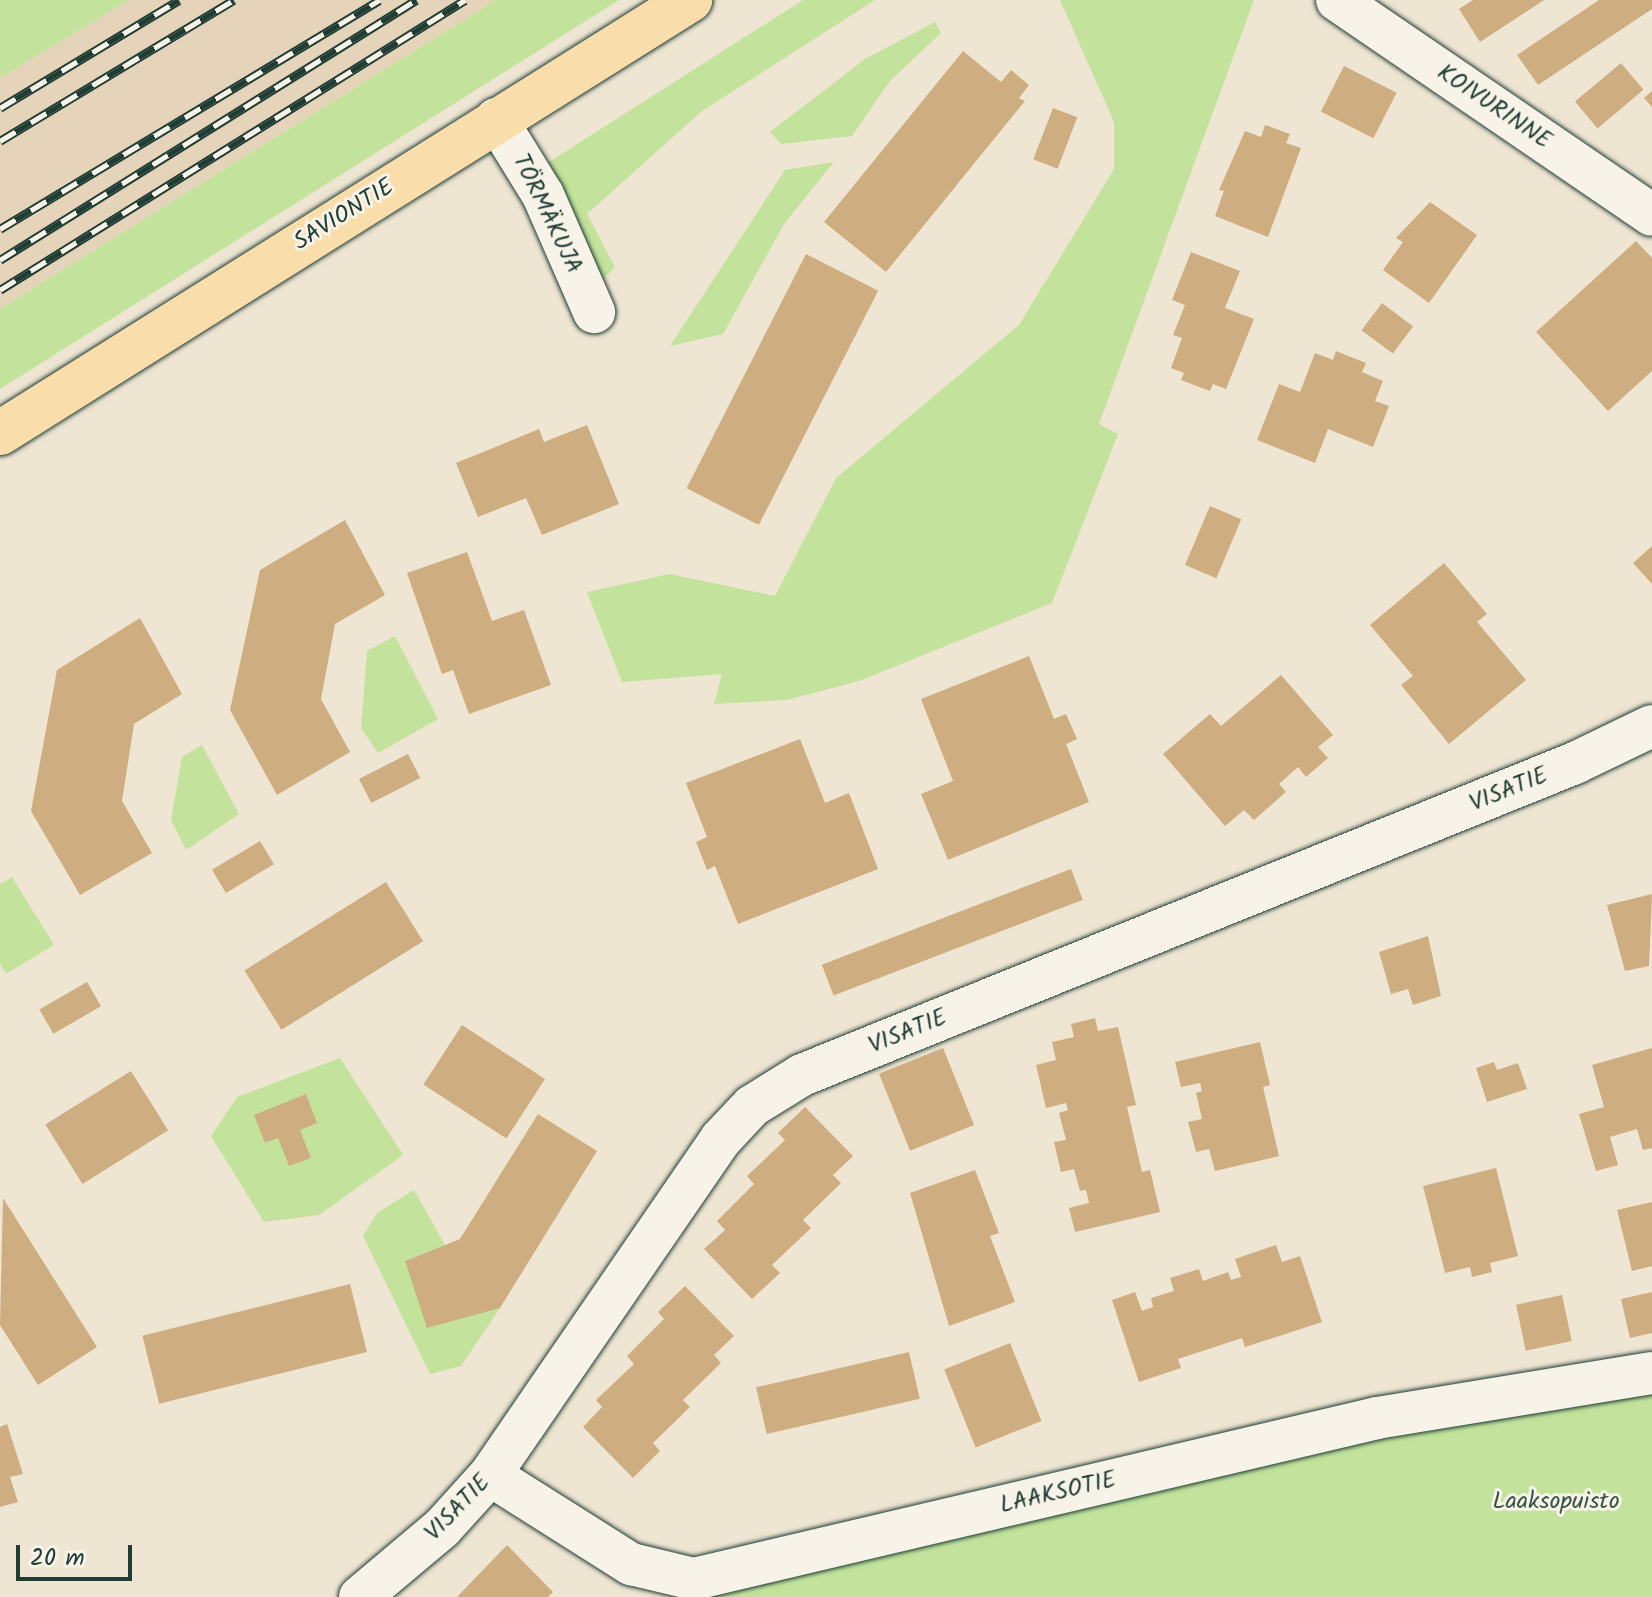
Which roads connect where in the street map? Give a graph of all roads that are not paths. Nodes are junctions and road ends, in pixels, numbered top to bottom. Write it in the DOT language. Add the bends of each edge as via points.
graph roads {
  1 [pos="690,0"];
  2 [pos="1337,0"];
  3 [pos="496,119"];
  4 [pos="1652,215"];
  5 [pos="594,312"];
  6 [pos="0,433"];
  7 [pos="1652,726"];
  8 [pos="1652,1373"];
  9 [pos="490,1475"];
  10 [pos="360,1597"];
  1 -- 3 [label="main road, SAVIONTIE"];
  2 -- 4 [label="street, KOIVURINNE"];
  3 -- 5 [label="street, TÖRMÄKUJA" via="543,195"];
  3 -- 6 [label="main road, SAVIONTIE"];
  7 -- 9 [label="street, VISATIE" via="1575,763 802,1075 752,1106 721,1139"];
  8 -- 9 [label="street, LAAKSOTIE" via="1393,1415 694,1579 631,1564"];
  9 -- 10 [label="street, VISATIE" via="442,1528"];
}
